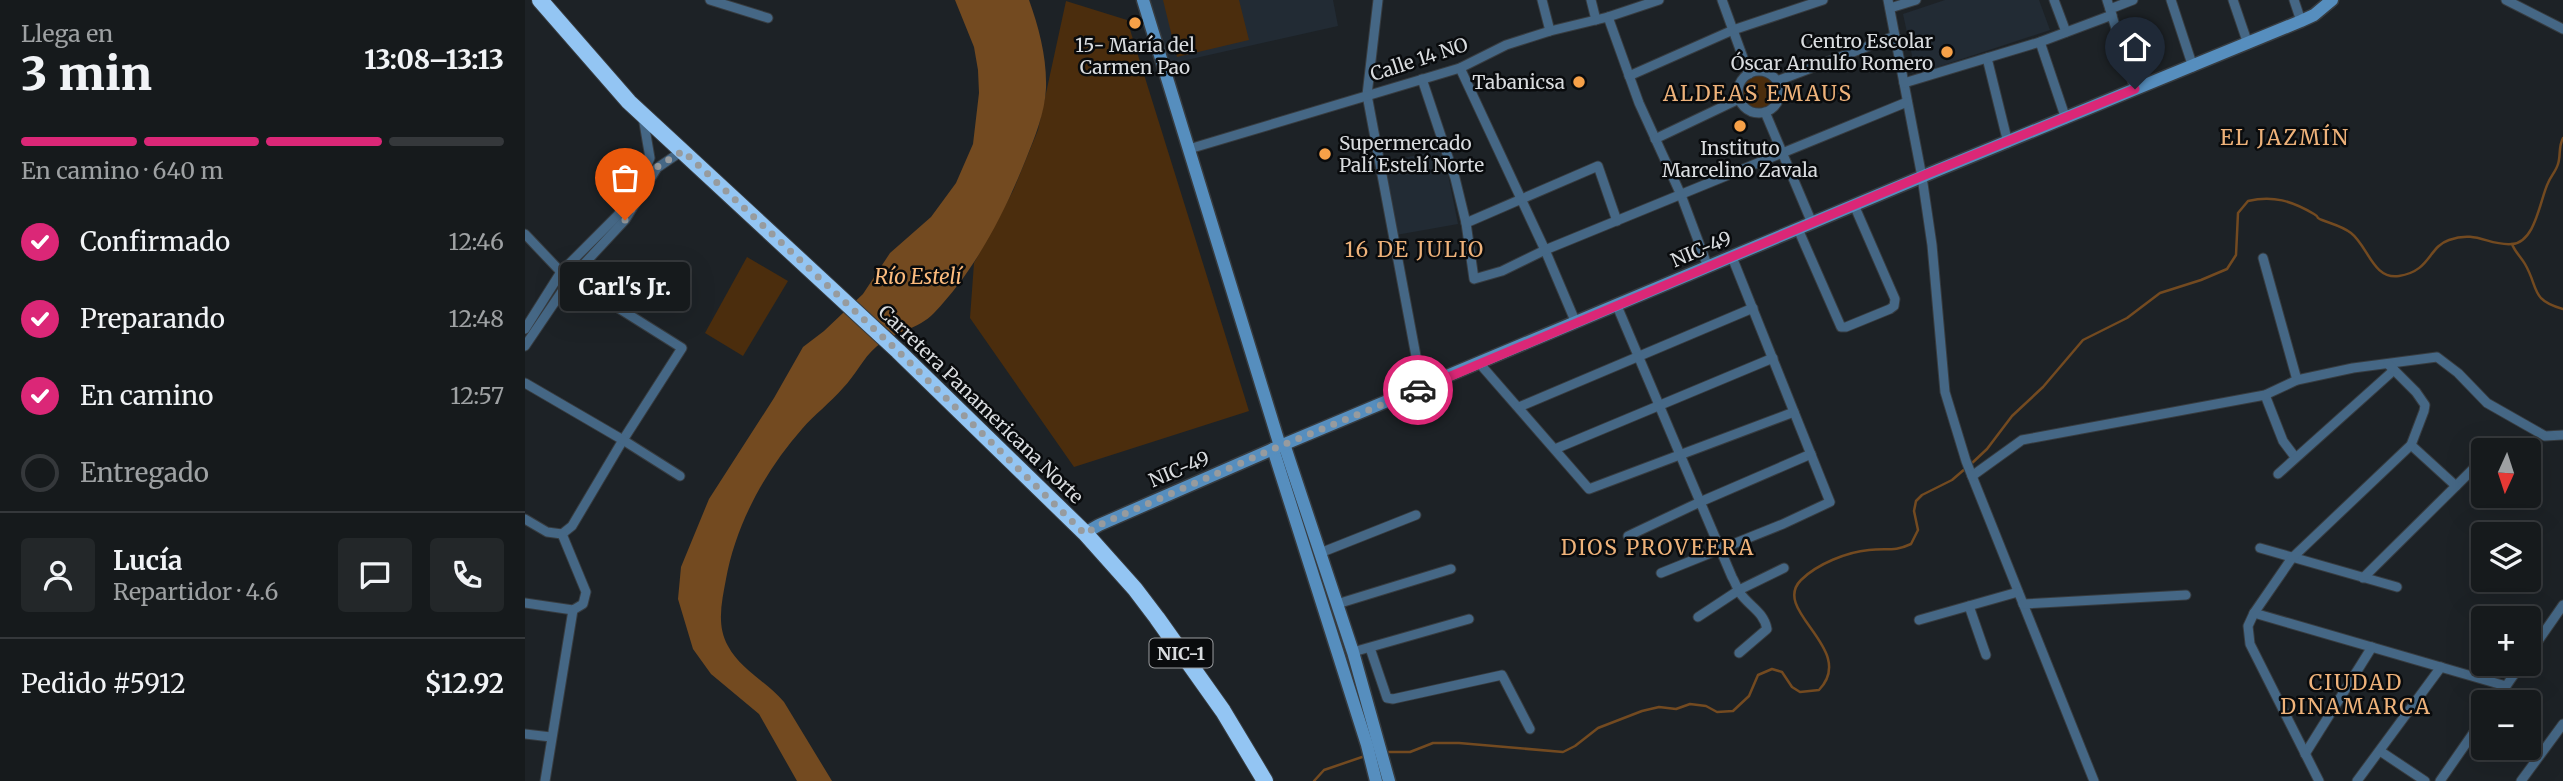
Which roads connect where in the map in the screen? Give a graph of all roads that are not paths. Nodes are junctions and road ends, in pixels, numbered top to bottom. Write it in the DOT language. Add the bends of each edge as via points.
graph roads {
  1 [pos="540,0"];
  2 [pos="710,0"];
  3 [pos="1143,0"];
  4 [pos="1378,0"];
  5 [pos="1542,0"];
  6 [pos="1591,0"];
  7 [pos="1659,0"];
  8 [pos="1722,0"];
  9 [pos="1823,0"];
  10 [pos="1916,0"];
  11 [pos="2054,0"];
  12 [pos="2133,0"];
  13 [pos="2171,0"];
  14 [pos="2233,0"];
  15 [pos="2294,0"];
  16 [pos="2332,0"];
  17 [pos="2506,0"];
  18 [pos="1633,4"];
  19 [pos="1889,4"];
  20 [pos="2110,8"];
  21 [pos="1608,17"];
  22 [pos="768,18"];
  23 [pos="1596,20"];
  24 [pos="2301,21"];
  25 [pos="2563,29"];
  26 [pos="1733,30"];
  27 [pos="1550,31"];
  28 [pos="2066,33"];
  29 [pos="1895,36"];
  30 [pos="2040,42"];
  31 [pos="2248,44"];
  32 [pos="1987,58"];
  33 [pos="2193,67"];
  34 [pos="1460,68"];
  35 [pos="1749,74"];
  36 [pos="1629,76"];
  37 [pos="1422,79"];
  38 [pos="1777,81"];
  39 [pos="1904,83"];
  40 [pos="2135,89"];
  41 [pos="1367,94"];
  42 [pos="1739,99"];
  43 [pos="1907,102"];
  44 [pos="1765,112"];
  45 [pos="643,115"];
  46 [pos="2066,119"];
  47 [pos="1655,139"];
  48 [pos="2008,143"];
  49 [pos="1189,149"];
  50 [pos="683,151"];
  51 [pos="1784,153"];
  52 [pos="653,165"];
  53 [pos="1922,177"];
  54 [pos="1681,195"];
  55 [pos="1520,198"];
  56 [pos="1854,205"];
  57 [pos="1617,221"];
  58 [pos="1466,223"];
  59 [pos="1812,223"];
  60 [pos="1798,229"];
  61 [pos="525,234"];
  62 [pos="1545,250"];
  63 [pos="1732,257"];
  64 [pos="2263,258"];
  65 [pos="1708,267"];
  66 [pos="561,272"];
  67 [pos="571,278"];
  68 [pos="1617,306"];
  69 [pos="1753,308"];
  70 [pos="1576,323"];
  71 [pos="525,329"];
  72 [pos="525,345"];
  73 [pos="1639,357"];
  74 [pos="1773,358"];
  75 [pos="1480,364"];
  76 [pos="2391,367"];
  77 [pos="2297,380"];
  78 [pos="525,383"];
  79 [pos="1422,388"];
  80 [pos="2265,395"];
  81 [pos="1659,406"];
  82 [pos="1518,407"];
  83 [pos="1794,412"];
  84 [pos="2563,435"];
  85 [pos="623,440"];
  86 [pos="2411,445"];
  87 [pos="1279,446"];
  88 [pos="1555,449"];
  89 [pos="1811,454"];
  90 [pos="1680,455"];
  91 [pos="2295,457"];
  92 [pos="2471,471"];
  93 [pos="1971,474"];
  94 [pos="2278,474"];
  95 [pos="680,476"];
  96 [pos="2456,486"];
  97 [pos="1700,502"];
  98 [pos="1416,515"];
  99 [pos="525,519"];
  100 [pos="562,534"];
  101 [pos="1085,534"];
  102 [pos="1628,536"];
  103 [pos="2260,548"];
  104 [pos="1720,551"];
  105 [pos="1320,553"];
  106 [pos="2292,558"];
  107 [pos="1784,568"];
  108 [pos="1451,569"];
  109 [pos="1661,573"];
  110 [pos="2363,578"];
  111 [pos="2397,587"];
  112 [pos="1739,590"];
  113 [pos="2018,592"];
  114 [pos="2186,595"];
  115 [pos="525,603"];
  116 [pos="1337,604"];
  117 [pos="2023,604"];
  118 [pos="2563,605"];
  119 [pos="1969,606"];
  120 [pos="573,610"];
  121 [pos="2254,613"];
  122 [pos="1698,617"];
  123 [pos="1469,619"];
  124 [pos="1919,620"];
  125 [pos="2541,637"];
  126 [pos="2372,647"];
  127 [pos="1370,648"];
  128 [pos="1353,652"];
  129 [pos="1739,653"];
  130 [pos="1339,655"];
  131 [pos="1986,655"];
  132 [pos="2441,667"];
  133 [pos="2513,676"];
  134 [pos="2506,686"];
  135 [pos="2503,690"];
  136 [pos="2563,724"];
  137 [pos="1530,729"];
  138 [pos="525,734"];
  139 [pos="2471,736"];
  140 [pos="551,737"];
  141 [pos="1373,743"];
  142 [pos="2380,751"];
  143 [pos="2305,754"];
  144 [pos="1379,765"];
  145 [pos="545,781"];
  146 [pos="1265,781"];
  147 [pos="1376,781"];
  148 [pos="1389,781"];
  149 [pos="2094,781"];
  150 [pos="2319,781"];
  151 [pos="2357,781"];
  152 [pos="2425,781"];
  153 [pos="2440,781"];
  154 [pos="2521,781"];
  1 -- 45 [label="highway, Carretera Panamericana Norte / NIC-1"];
  2 -- 22 [label="street"];
  3 -- 49 [label="street"];
  4 -- 41 [label="street"];
  5 -- 27 [label="street"];
  6 -- 23 [label="street"];
  7 -- 18 [label="street, Calle 14 NO"];
  8 -- 26 [label="street"];
  9 -- 26 [label="street"];
  10 -- 19 [label="street"];
  11 -- 28 [label="street"];
  12 -- 20 [label="street"];
  13 -- 33 [label="street"];
  14 -- 31 [label="street"];
  15 -- 24 [label="street"];
  16 -- 24 [label="street, NIC-49 / NIC-49"];
  17 -- 25 [label="street"];
  18 -- 21 [label="street, Calle 14 NO"];
  19 -- 29 [label="street"];
  20 -- 28 [label="street"];
  20 -- 40 [label="street"];
  21 -- 23 [label="street, Calle 14 NO"];
  21 -- 36 [label="street"];
  23 -- 27 [label="street, Calle 14 NO"];
  24 -- 31 [label="street, NIC-49 / NIC-49"];
  26 -- 35 [label="street"];
  26 -- 36 [label="street"];
  27 -- 34 [label="street, Calle 14 NO" via="1506,45"];
  28 -- 30 [label="street"];
  29 -- 38 [label="street"];
  29 -- 39 [label="street"];
  30 -- 32 [label="street"];
  30 -- 46 [label="street"];
  31 -- 33 [label="street, NIC-49 / NIC-49"];
  32 -- 39 [label="street"];
  32 -- 48 [label="street"];
  33 -- 40 [label="street, NIC-49 / NIC-49"];
  34 -- 37 [label="street, Calle 14 NO"];
  34 -- 55 [label="street"];
  35 -- 38 [label="street" via="1765,71"];
  35 -- 42 [label="street" via="1740,82"];
  36 -- 47 [label="street"];
  37 -- 41 [label="street, Calle 14 NO"];
  37 -- 58 [label="street"];
  38 -- 44 [label="street" via="1779,100"];
  39 -- 43 [label="street"];
  40 -- 46 [label="street, NIC-49 / NIC-49"];
  41 -- 49 [label="street, Calle 14 NO"];
  41 -- 79 [label="street"];
  42 -- 44 [label="street" via="1753,112"];
  42 -- 47 [label="street"];
  43 -- 51 [label="street"];
  43 -- 53 [label="street"];
  44 -- 51 [label="street"];
  45 -- 50 [label="highway, Carretera Panamericana Norte / NIC-1"];
  45 -- 52 [label="street"];
  46 -- 48 [label="street, NIC-49 / NIC-49"];
  47 -- 54 [label="street"];
  48 -- 53 [label="street, NIC-49 / NIC-49"];
  49 -- 87 [label="street"];
  50 -- 52 [label="street"];
  50 -- 101 [label="highway, Carretera Panamericana Norte / NIC-1" via="898,351"];
  51 -- 54 [label="street"];
  51 -- 59 [label="street"];
  52 -- 66 [label="street" via="618,215"];
  52 -- 67 [label="street" via="625,220"];
  53 -- 56 [label="street, NIC-49 / NIC-49"];
  53 -- 93 [label="street" via="1942,377"];
  54 -- 57 [label="street"];
  54 -- 65 [label="street"];
  55 -- 57 [label="street" via="1598,166"];
  55 -- 58 [label="street"];
  55 -- 62 [label="street"];
  56 -- 59 [label="street, NIC-49 / NIC-49"];
  56 -- 60 [label="street" via="1895,299 1894,306 1879,314 1846,327 1838,325"];
  57 -- 62 [label="street"];
  58 -- 62 [label="street" via="1474,279"];
  59 -- 60 [label="street, NIC-49 / NIC-49"];
  60 -- 63 [label="street, NIC-49 / NIC-49"];
  61 -- 66 [label="street"];
  62 -- 70 [label="street"];
  63 -- 65 [label="street, NIC-49 / NIC-49"];
  63 -- 69 [label="street"];
  64 -- 77 [label="street"];
  65 -- 68 [label="street, NIC-49 / NIC-49"];
  66 -- 67 [label="street"];
  66 -- 71 [label="street"];
  67 -- 72 [label="street"];
  67 -- 85 [label="street" via="682,348"];
  68 -- 70 [label="street, NIC-49 / NIC-49"];
  68 -- 73 [label="street"];
  69 -- 73 [label="street"];
  69 -- 74 [label="street"];
  70 -- 75 [label="street, NIC-49 / NIC-49"];
  73 -- 81 [label="street"];
  73 -- 82 [label="street"];
  74 -- 81 [label="street"];
  74 -- 83 [label="street"];
  75 -- 79 [label="street, NIC-49 / NIC-49"];
  75 -- 82 [label="street"];
  76 -- 77 [label="street" via="2353,368"];
  76 -- 84 [label="street" via="2437,357 2487,403 2545,436"];
  76 -- 86 [label="street" via="2424,405"];
  76 -- 91 [label="street"];
  77 -- 80 [label="street"];
  78 -- 85 [label="street"];
  79 -- 87 [label="street, NIC-49 / NIC-49"];
  80 -- 91 [label="street"];
  80 -- 93 [label="street" via="2022,440"];
  81 -- 88 [label="street"];
  81 -- 90 [label="street"];
  82 -- 88 [label="street"];
  83 -- 89 [label="street"];
  83 -- 90 [label="street"];
  85 -- 95 [label="street"];
  85 -- 100 [label="street" via="572,526"];
  86 -- 96 [label="street"];
  86 -- 106 [label="street"];
  87 -- 101 [label="street, NIC-49 / NIC-49"];
  87 -- 105 [label="street"];
  87 -- 130 [label="street"];
  88 -- 90 [label="street" via="1588,489"];
  89 -- 97 [label="street"];
  89 -- 104 [label="street" via="1830,502"];
  90 -- 97 [label="street"];
  91 -- 94 [label="street"];
  92 -- 96 [label="street"];
  93 -- 113 [label="street"];
  96 -- 110 [label="street"];
  97 -- 102 [label="street"];
  97 -- 104 [label="street"];
  98 -- 105 [label="street"];
  99 -- 100 [label="street" via="547,532"];
  100 -- 120 [label="street" via="586,592 583,604"];
  101 -- 146 [label="highway, Carretera Panamericana Norte / NIC-1" via="1157,618 1223,711"];
  103 -- 106 [label="street"];
  104 -- 109 [label="street"];
  104 -- 112 [label="street"];
  105 -- 116 [label="street"];
  106 -- 110 [label="street"];
  106 -- 121 [label="street"];
  107 -- 112 [label="street"];
  108 -- 116 [label="street"];
  110 -- 111 [label="street"];
  112 -- 122 [label="street"];
  112 -- 129 [label="street" via="1767,629"];
  113 -- 117 [label="street"];
  113 -- 119 [label="street"];
  114 -- 117 [label="street"];
  115 -- 120 [label="street"];
  116 -- 128 [label="street"];
  117 -- 149 [label="street"];
  118 -- 125 [label="street"];
  119 -- 124 [label="street"];
  119 -- 131 [label="street"];
  120 -- 140 [label="street"];
  121 -- 126 [label="street"];
  121 -- 143 [label="street" via="2248,625 2250,644"];
  123 -- 127 [label="street"];
  126 -- 132 [label="street"];
  126 -- 143 [label="street"];
  127 -- 128 [label="street"];
  127 -- 137 [label="street" via="1387,698 1501,675"];
  128 -- 130 [label="street"];
  128 -- 141 [label="street"];
  130 -- 141 [label="street"];
  132 -- 134 [label="street"];
  132 -- 142 [label="street"];
  133 -- 134 [label="street"];
  134 -- 135 [label="street"];
  136 -- 154 [label="street"];
  138 -- 140 [label="street"];
  139 -- 153 [label="street"];
  140 -- 145 [label="street"];
  141 -- 144 [label="street"];
  142 -- 151 [label="street"];
  142 -- 152 [label="street"];
  143 -- 150 [label="street"];
  144 -- 147 [label="street"];
  144 -- 148 [label="street"];
}
